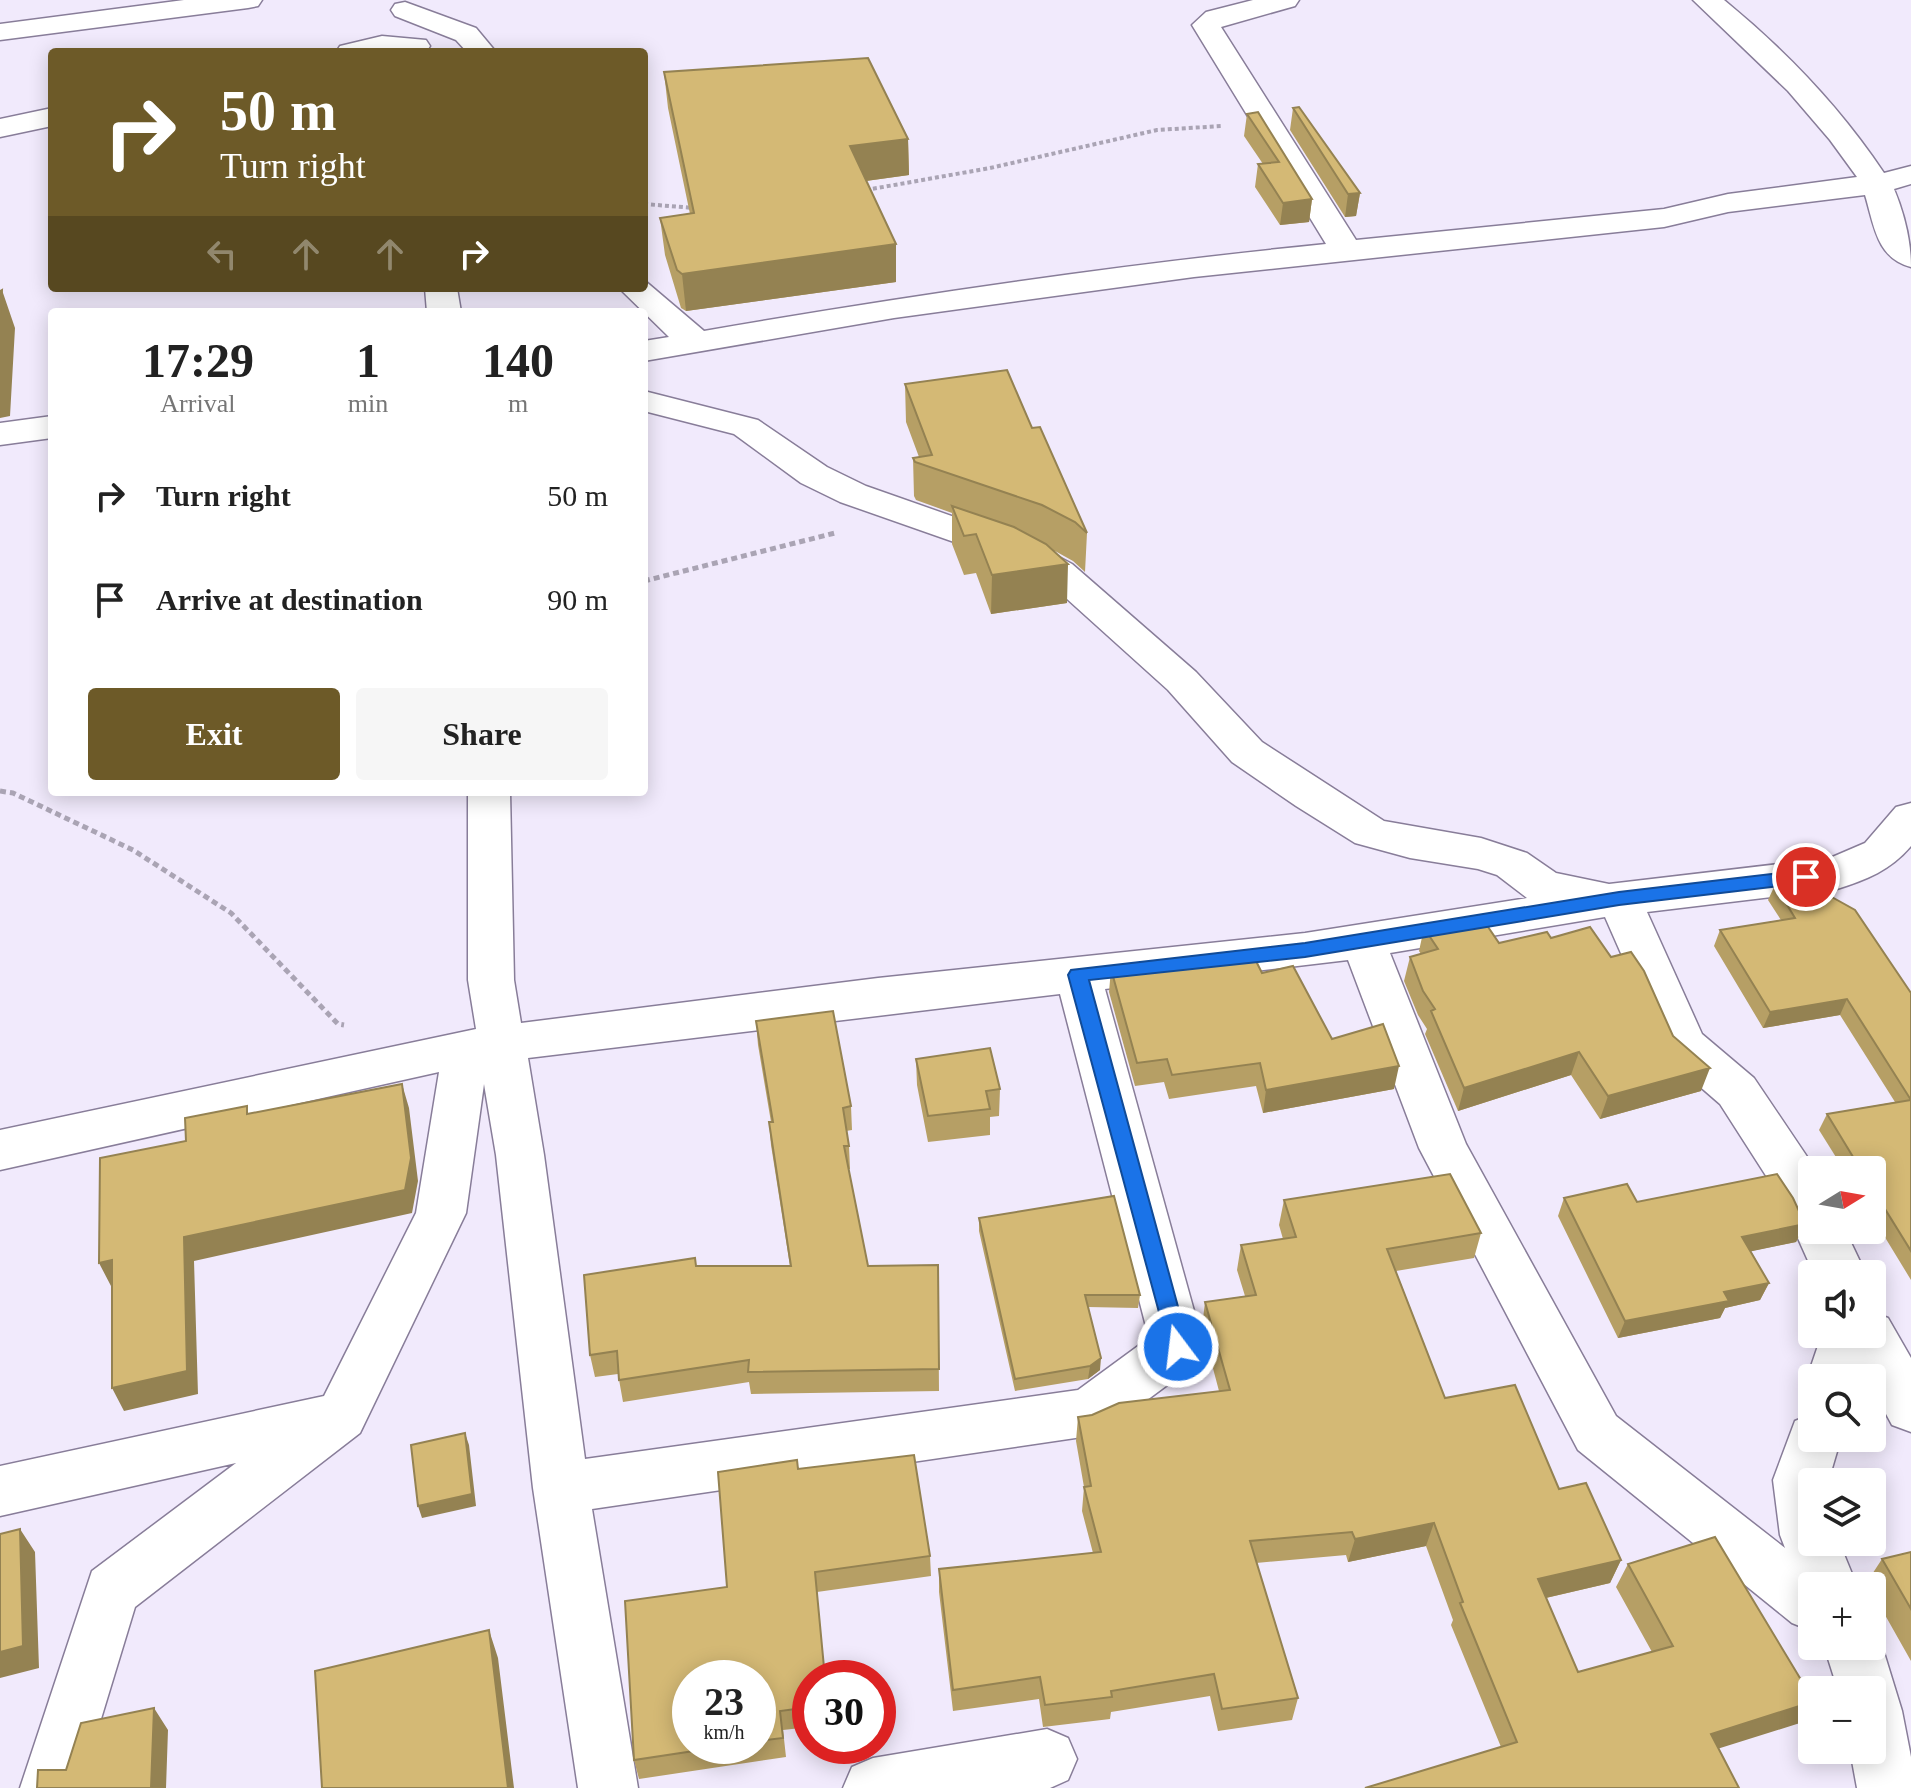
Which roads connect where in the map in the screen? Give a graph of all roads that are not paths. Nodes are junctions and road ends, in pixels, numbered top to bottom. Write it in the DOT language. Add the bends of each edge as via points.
graph roads {
  1 [pos="248,0"];
  2 [pos="1285,0"];
  3 [pos="1707,0"];
  4 [pos="405,5"];
  5 [pos="0,32"];
  6 [pos="366,48"];
  7 [pos="410,48"];
  8 [pos="417,48"];
  9 [pos="478,48"];
  10 [pos="48,118"];
  11 [pos="0,128"];
  12 [pos="1911,175"];
  13 [pos="1877,184"];
  14 [pos="1347,251"];
  15 [pos="1911,257"];
  16 [pos="639,292"];
  17 [pos="699,343"];
  18 [pos="648,350"];
  19 [pos="648,402"];
  20 [pos="48,428"];
  21 [pos="0,434"];
  22 [pos="489,796"];
  23 [pos="1911,818"];
  24 [pos="1896,857"];
  25 [pos="1619,899"];
  26 [pos="1363,941"];
  27 [pos="1078,975"];
  28 [pos="484,1046"];
  29 [pos="0,1150"];
  30 [pos="1798,1183"];
  31 [pos="1878,1348"];
  32 [pos="1911,1408"];
  33 [pos="341,1416"];
  34 [pos="1809,1452"];
  35 [pos="561,1488"];
  36 [pos="0,1491"];
  37 [pos="1823,1572"];
  38 [pos="1798,1593"];
  39 [pos="1047,1759"];
  40 [pos="1882,1764"];
  41 [pos="50,1788"];
  42 [pos="608,1788"];
  43 [pos="873,1788"];
  44 [pos="1887,1788"];
  1 -- 5 [label="street"];
  2 -- 14 [label="street" via="1206,25"];
  3 -- 13 [label="street" via="1814,102"];
  4 -- 8 [label="street"];
  4 -- 9 [label="street" via="466,34"];
  6 -- 7 [label="street"];
  10 -- 11 [label="street"];
  12 -- 13 [label="street"];
  13 -- 14 [label="street" via="1728,203 1664,218"];
  13 -- 15 [label="street" via="1893,244"];
  14 -- 17 [label="street" via="894,308"];
  16 -- 17 [label="street"];
  17 -- 18 [label="street"];
  19 -- 25 [label="street" via="746,427 814,475 853,494 1027,555 1059,572 1182,681 1247,752 1370,832 1481,854 1512,864 1544,887"];
  20 -- 21 [label="street"];
  22 -- 28 [label="street" via="491,980"];
  23 -- 24 [label="street"];
  24 -- 25 [label="street" via="1837,873"];
  25 -- 26 [label="street"];
  25 -- 30 [label="street" via="1684,1045 1737,1091"];
  26 -- 27 [label="street"];
  26 -- 38 [label="street" via="1443,1148 1597,1433"];
  27 -- 28 [label="street"];
  27 -- 35 [label="street" via="1178,1347 1089,1412"];
  28 -- 29 [label="street"];
  28 -- 33 [label="street" via="441,1213"];
  28 -- 35 [label="street" via="520,1155"];
  31 -- 32 [label="street"];
  33 -- 36 [label="street"];
  33 -- 41 [label="street" via="112,1590"];
  34 -- 37 [label="street" via="1800,1480 1808,1535"];
  35 -- 42 [label="street"];
  39 -- 43 [label="street"];
  40 -- 44 [label="street"];
}
